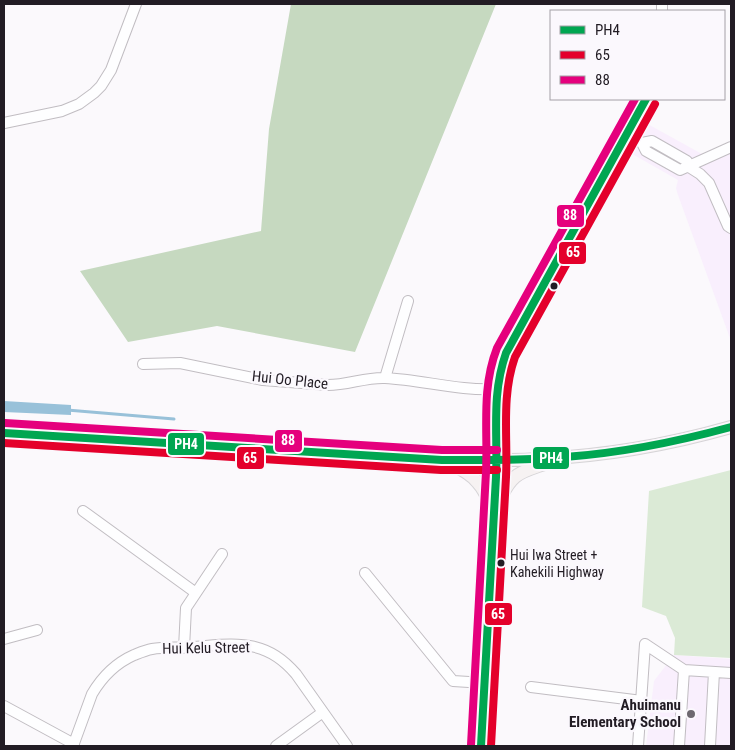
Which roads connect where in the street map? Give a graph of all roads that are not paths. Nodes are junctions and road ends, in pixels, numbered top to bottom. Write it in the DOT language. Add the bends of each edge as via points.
graph roads {
  1 [pos="136,4"];
  2 [pos="645,100"];
  3 [pos="4,123"];
  4 [pos="627,134"];
  5 [pos="731,146"];
  6 [pos="688,167"];
  7 [pos="731,228"];
  8 [pos="408,302"];
  9 [pos="143,364"];
  10 [pos="385,378"];
  11 [pos="496,389"];
  12 [pos="731,427"];
  13 [pos="4,433"];
  14 [pos="559,458"];
  15 [pos="442,460"];
  16 [pos="497,460"];
  17 [pos="83,511"];
  18 [pos="494,511"];
  19 [pos="222,554"];
  20 [pos="365,574"];
  21 [pos="196,593"];
  22 [pos="38,630"];
  23 [pos="4,639"];
  24 [pos="184,648"];
  25 [pos="684,670"];
  26 [pos="714,672"];
  27 [pos="731,673"];
  28 [pos="484,684"];
  29 [pos="531,687"];
  30 [pos="642,701"];
  31 [pos="4,706"];
  32 [pos="323,712"];
  33 [pos="73,745"];
  34 [pos="276,746"];
  35 [pos="347,746"];
  36 [pos="481,746"];
  37 [pos="638,746"];
  38 [pos="679,746"];
  39 [pos="710,746"];
  1 -- 3 [label="street" via="111,70 94,93 62,111"];
  2 -- 4 [label="street"];
  4 -- 6 [label="street" via="642,143 652,141 687,161"];
  4 -- 11 [label="street" via="506,353"];
  5 -- 6 [label="street"];
  6 -- 7 [label="street" via="709,183"];
  8 -- 10 [label="street"];
  9 -- 10 [label="street, Hui Oo Place" via="180,363 263,380 328,385"];
  10 -- 11 [label="street, Hui Oo Place"];
  11 -- 16 [label="street"];
  12 -- 14 [label="main road" via="674,442"];
  13 -- 15 [label="main road"];
  14 -- 16 [label="main road"];
  14 -- 18 [label="main road" via="513,478"];
  15 -- 16 [label="main road"];
  15 -- 18 [label="main road" via="473,477"];
  16 -- 18 [label="street"];
  17 -- 21 [label="street"];
  18 -- 28 [label="street"];
  19 -- 21 [label="street"];
  20 -- 28 [label="street" via="453,681"];
  21 -- 24 [label="street" via="185,611"];
  22 -- 23 [label="street"];
  24 -- 32 [label="street, Hui Kelu Street" via="240,645 265,650 289,666"];
  24 -- 33 [label="street, Hui Kelu Street" via="151,649 124,660 112,669 92,694"];
  25 -- 26 [label="street"];
  25 -- 30 [label="street" via="645,644"];
  25 -- 38 [label="street"];
  26 -- 27 [label="street"];
  26 -- 39 [label="street"];
  28 -- 36 [label="street"];
  29 -- 30 [label="street"];
  30 -- 37 [label="street"];
  31 -- 33 [label="street"];
  32 -- 34 [label="street"];
  32 -- 35 [label="street, Hui Kelu Street"];
}
